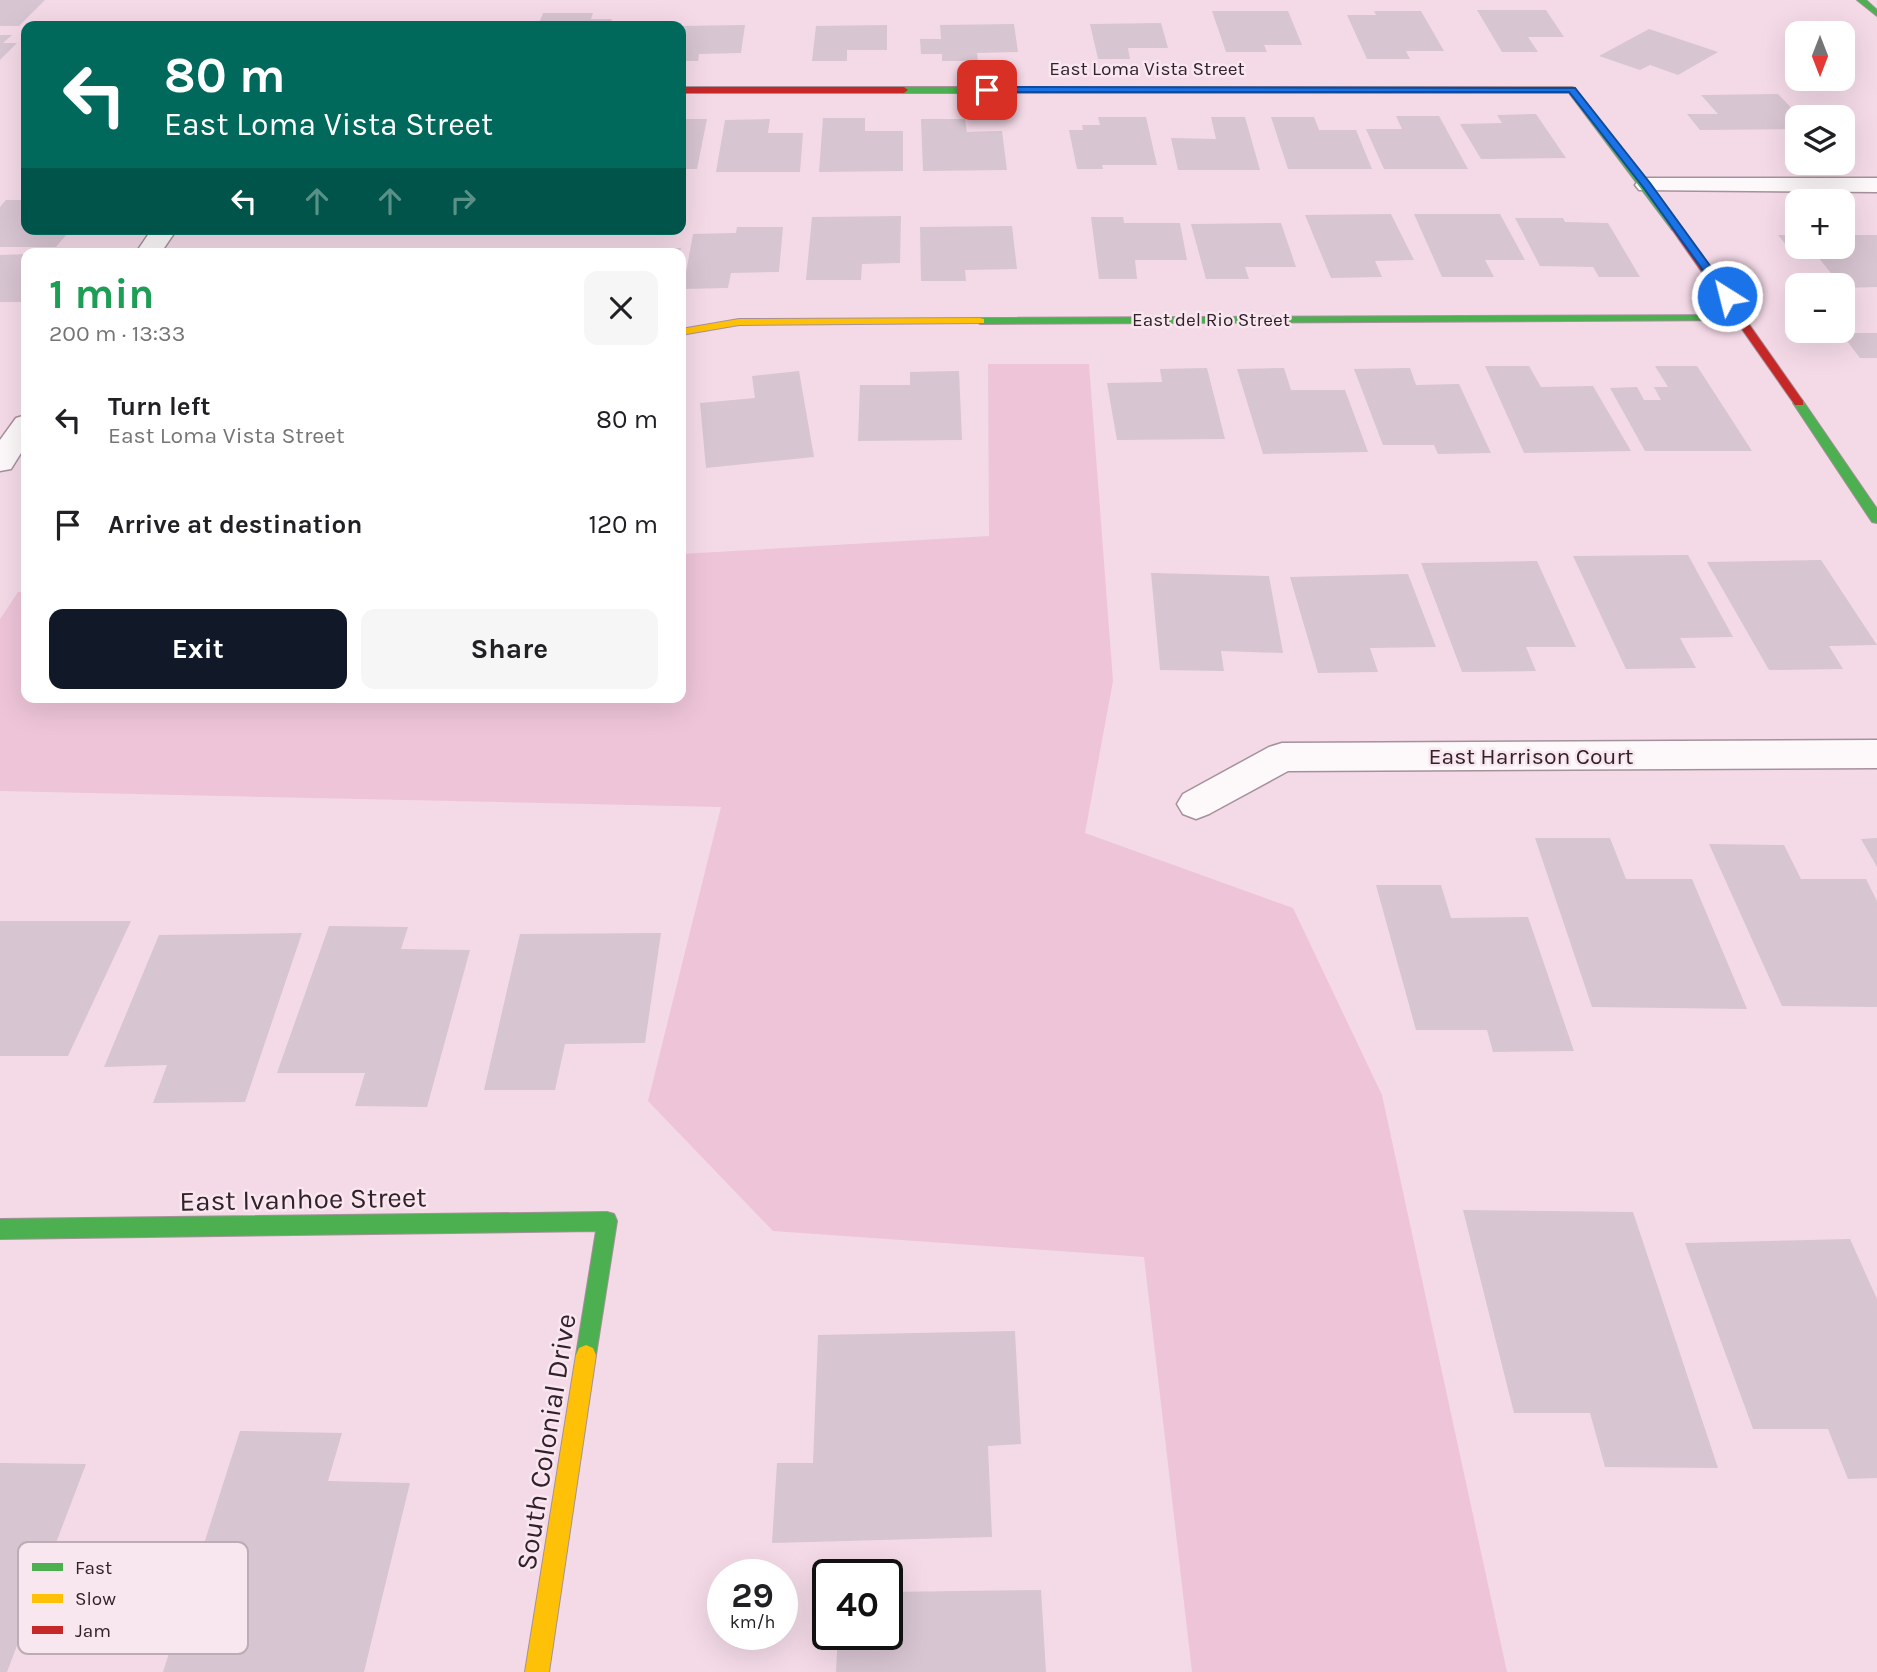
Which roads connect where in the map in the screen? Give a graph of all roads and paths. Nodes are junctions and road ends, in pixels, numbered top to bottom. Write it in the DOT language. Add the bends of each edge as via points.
graph roads {
  1 [pos="1861,0"];
  2 [pos="1877,14"];
  3 [pos="686,90"];
  4 [pos="1647,185"];
  5 [pos="1877,185"];
  6 [pos="1742,318"];
  7 [pos="686,331"];
  8 [pos="21,431"];
  9 [pos="0,462"];
  10 [pos="1877,519"];
  11 [pos="1877,754"];
  12 [pos="1196,804"];
  13 [pos="607,1221"];
  14 [pos="0,1229"];
  15 [pos="537,1672"];
  1 -- 2 [label="street"];
  3 -- 4 [label="street, East Loma Vista Street" via="1572,90"];
  4 -- 5 [label="street"];
  4 -- 6 [label="street"];
  6 -- 7 [label="street, East del Rio Street" via="739,322"];
  6 -- 10 [label="street"];
  8 -- 9 [label="street"];
  11 -- 12 [label="street, East Harrison Court" via="1282,757"];
  13 -- 14 [label="street, East Ivanhoe Street"];
  13 -- 15 [label="street, South Colonial Drive"];
}
